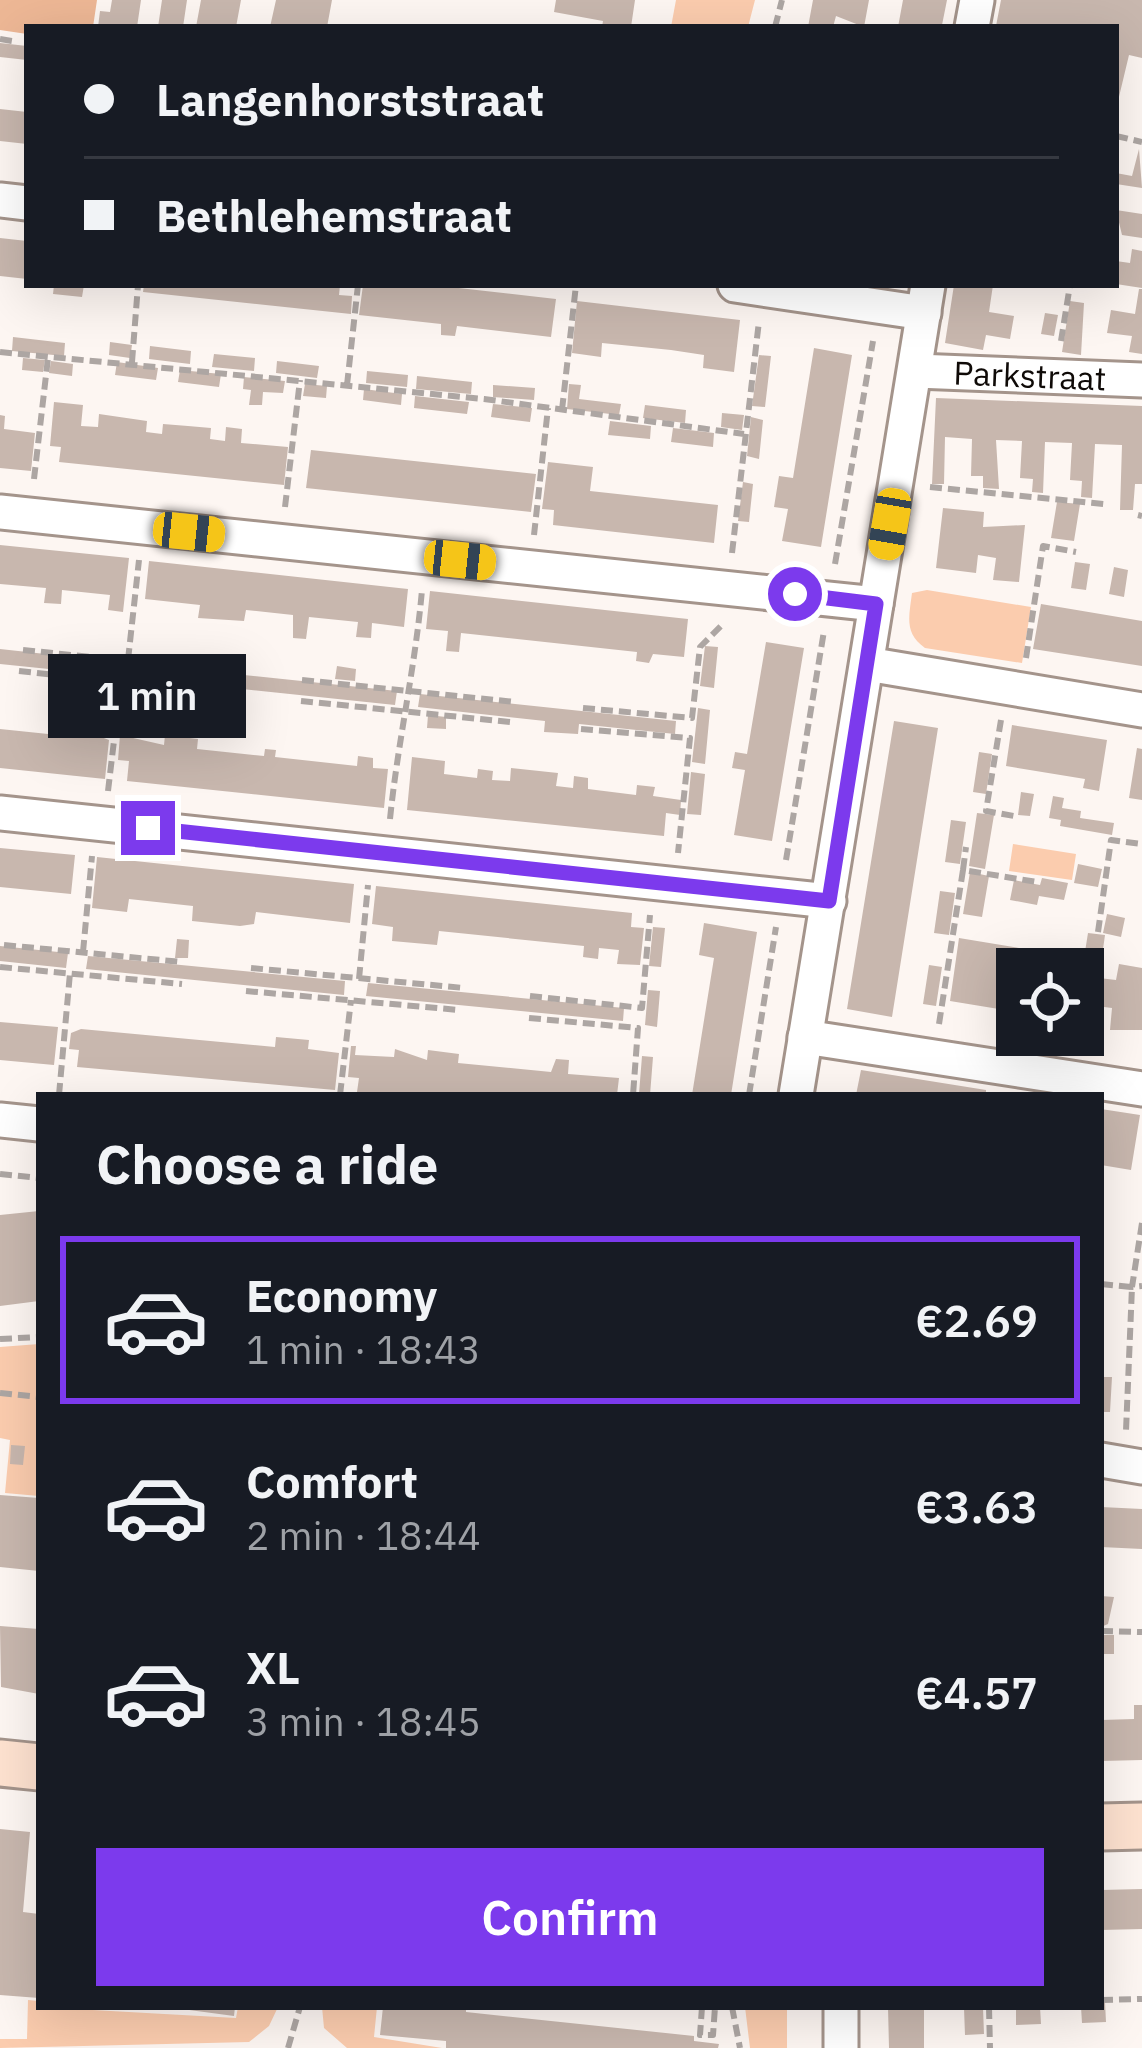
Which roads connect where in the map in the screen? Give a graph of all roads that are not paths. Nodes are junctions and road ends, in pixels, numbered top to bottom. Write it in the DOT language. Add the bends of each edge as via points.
graph roads {
  1 [pos="756,288"];
  2 [pos="926,299"];
  3 [pos="916,371"];
  4 [pos="1142,380"];
  5 [pos="15,513"];
  6 [pos="876,604"];
  7 [pos="867,664"];
  8 [pos="1142,710"];
  9 [pos="0,813"];
  10 [pos="829,901"];
  11 [pos="805,1037"];
  12 [pos="1142,1089"];
  13 [pos="796,1092"];
  14 [pos="0,1120"];
  15 [pos="36,1124"];
  16 [pos="0,1763"];
  17 [pos="36,1767"];
  18 [pos="1142,1826"];
  19 [pos="1104,1827"];
  20 [pos="841,2010"];
  21 [pos="841,2048"];
  1 -- 2 [label="street" via="879,307"];
  2 -- 3 [label="street"];
  3 -- 4 [label="street, Parkstraat"];
  3 -- 6 [label="street"];
  5 -- 6 [label="street"];
  6 -- 7 [label="street"];
  7 -- 8 [label="street"];
  7 -- 10 [label="street"];
  9 -- 10 [label="street"];
  10 -- 11 [label="street"];
  11 -- 12 [label="street"];
  11 -- 13 [label="street"];
  14 -- 15 [label="street"];
  16 -- 17 [label="street"];
  18 -- 19 [label="street"];
  20 -- 21 [label="street"];
}
